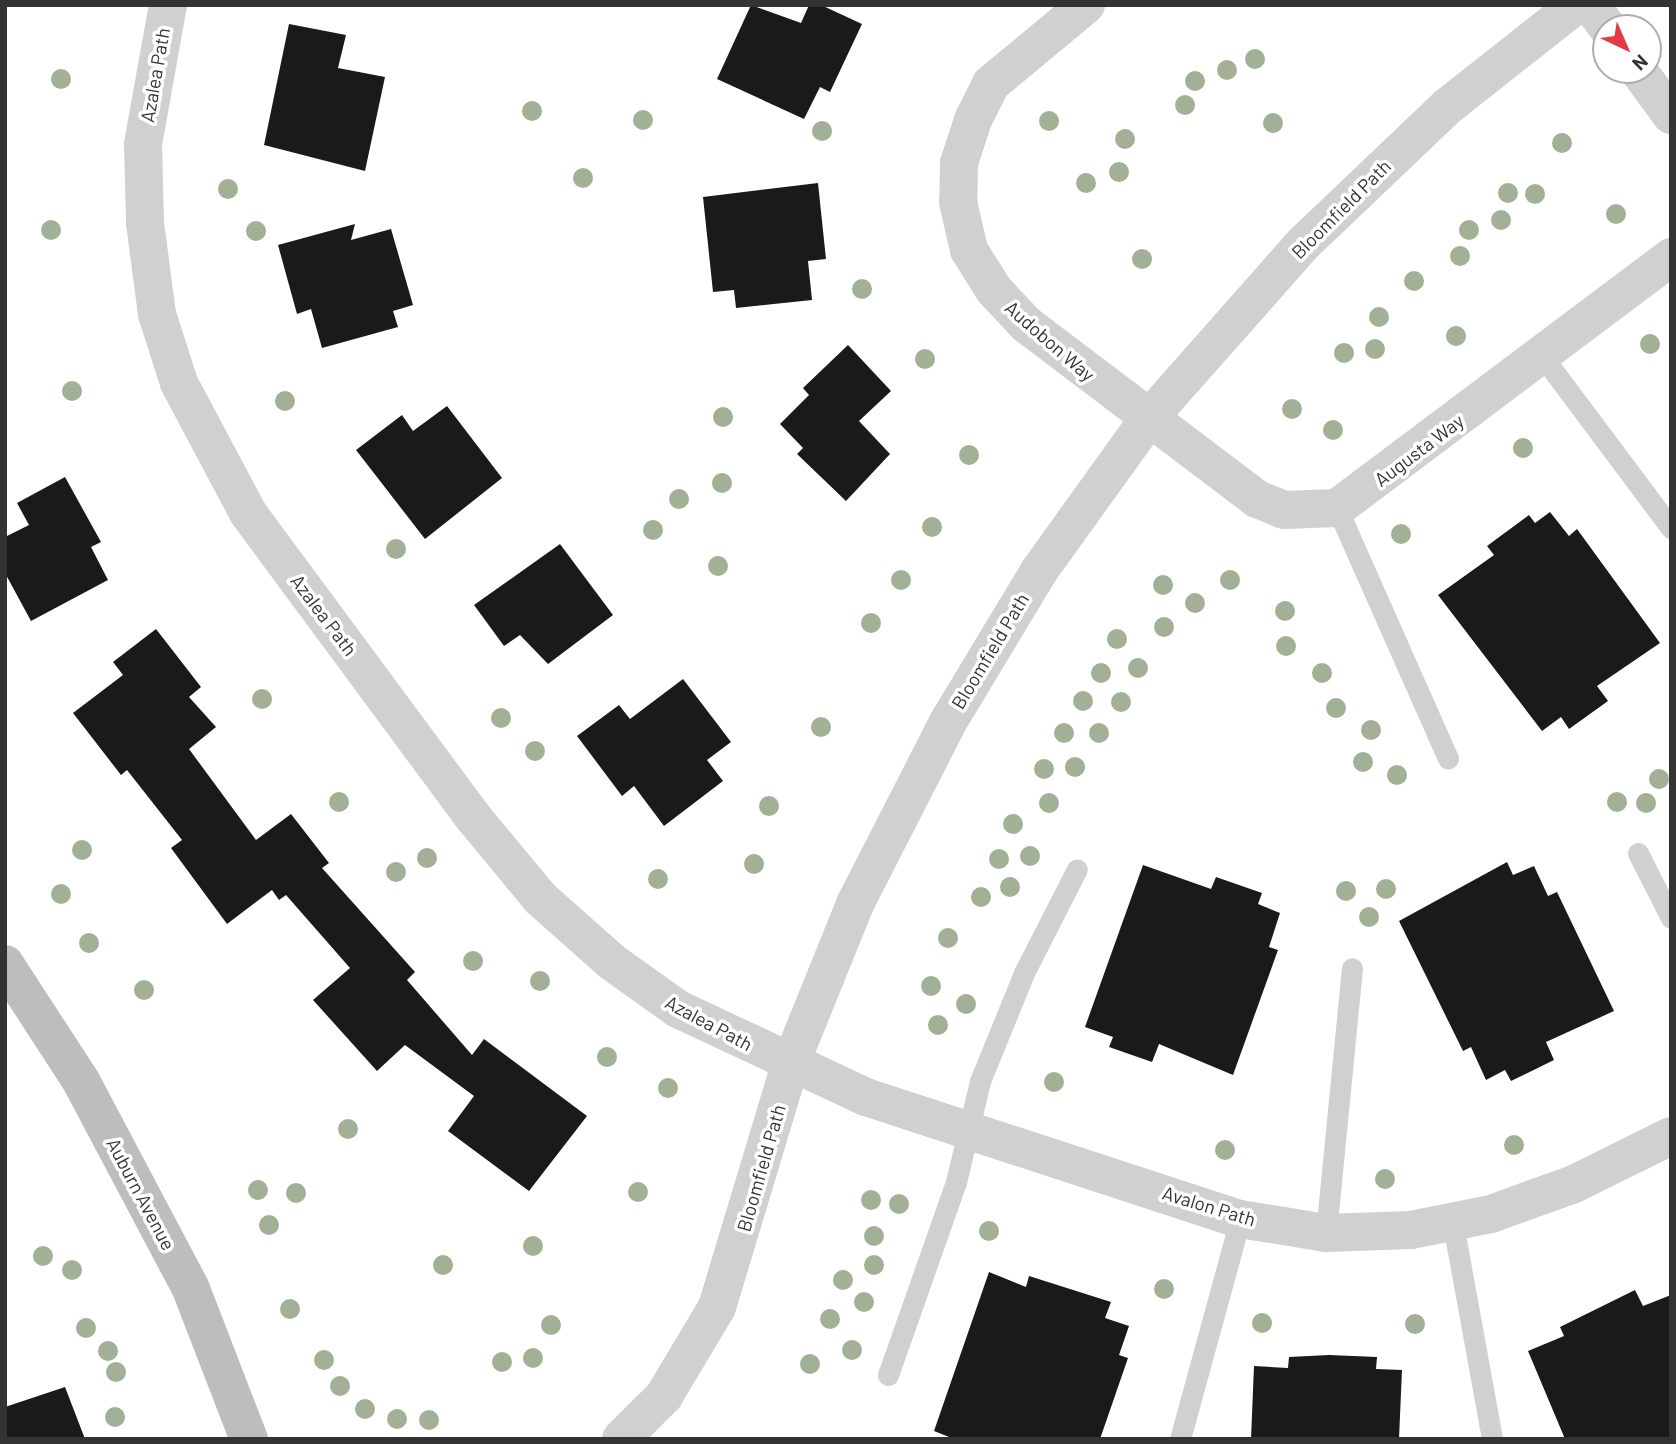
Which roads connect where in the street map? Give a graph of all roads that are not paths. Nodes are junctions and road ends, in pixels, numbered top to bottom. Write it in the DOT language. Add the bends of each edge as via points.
graph roads {
  1 [pos="167,5"];
  2 [pos="1086,5"];
  3 [pos="1576,5"];
  4 [pos="1648,84"];
  5 [pos="1671,115"];
  6 [pos="1671,257"];
  7 [pos="1543,357"];
  8 [pos="1149,418"];
  9 [pos="1337,508"];
  10 [pos="1671,528"];
  11 [pos="1448,758"];
  12 [pos="1638,853"];
  13 [pos="1077,869"];
  14 [pos="1671,918"];
  15 [pos="5,964"];
  16 [pos="1352,968"];
  17 [pos="790,1065"];
  18 [pos="968,1127"];
  19 [pos="1670,1137"];
  20 [pos="1240,1219"];
  21 [pos="1453,1224"];
  22 [pos="1326,1233"];
  23 [pos="888,1374"];
  24 [pos="249,1439"];
  25 [pos="621,1439"];
  26 [pos="1180,1439"];
  27 [pos="1492,1439"];
  1 -- 17 [label="street, Azalea Path" via="143,144 145,223 157,314 178,383 248,513 473,817 540,898 612,962 678,1009"];
  2 -- 8 [label="street, Audobon Way" via="991,84 959,163 958,202 969,250 994,290 1085,374"];
  3 -- 8 [label="street, Bloomfield Path" via="1448,106 1374,175 1219,334"];
  4 -- 5 [label="street"];
  6 -- 7 [label="street, Augusta Way"];
  7 -- 9 [label="street, Augusta Way"];
  7 -- 10 [label="lane"];
  8 -- 9 [label="street" via="1257,499 1284,510"];
  8 -- 17 [label="street, Bloomfield Path" via="1039,571 948,722 856,902"];
  9 -- 11 [label="lane"];
  12 -- 14 [label="lane"];
  13 -- 18 [label="lane" via="1025,971 980,1081"];
  15 -- 24 [label="street, Auburn Avenue" via="81,1081 191,1289"];
  16 -- 22 [label="lane"];
  17 -- 18 [label="street, Avalon Path" via="866,1097"];
  17 -- 25 [label="street, Bloomfield Path" via="718,1307 664,1396"];
  18 -- 20 [label="street, Avalon Path"];
  18 -- 23 [label="lane" via="956,1182"];
  19 -- 21 [label="street, Avalon Path" via="1529,1203"];
  20 -- 22 [label="street, Avalon Path"];
  20 -- 26 [label="lane"];
  21 -- 22 [label="street, Avalon Path"];
  21 -- 27 [label="lane"];
}
